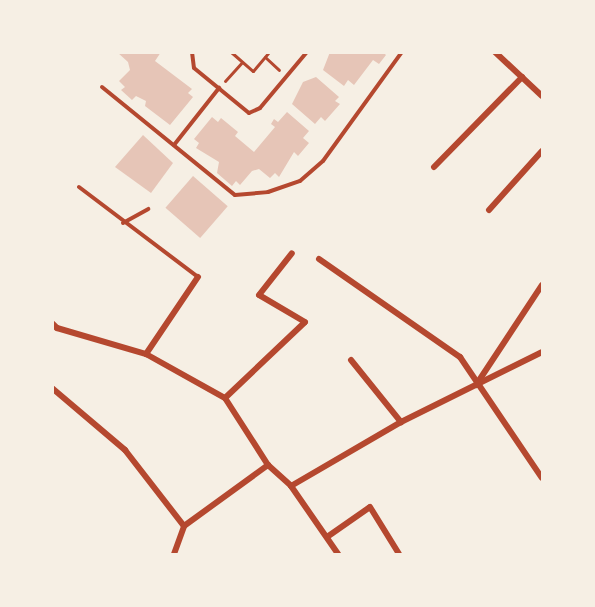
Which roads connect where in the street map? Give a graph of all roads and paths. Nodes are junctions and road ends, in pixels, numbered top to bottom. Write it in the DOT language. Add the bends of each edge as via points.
graph roads {
  1 [pos="192,52"];
  2 [pos="231,52"];
  3 [pos="269,52"];
  4 [pos="307,52"];
  5 [pos="402,52"];
  6 [pos="495,52"];
  7 [pos="265,57"];
  8 [pos="242,62"];
  9 [pos="286,77"];
  10 [pos="522,77"];
  11 [pos="102,87"];
  12 [pos="219,88"];
  13 [pos="543,96"];
  14 [pos="174,145"];
  15 [pos="543,151"];
  16 [pos="434,167"];
  17 [pos="79,187"];
  18 [pos="148,209"];
  19 [pos="489,210"];
  20 [pos="123,223"];
  21 [pos="292,253"];
  22 [pos="319,259"];
  23 [pos="198,277"];
  24 [pos="543,285"];
  25 [pos="55,326"];
  26 [pos="52,335"];
  27 [pos="543,352"];
  28 [pos="146,354"];
  29 [pos="351,360"];
  30 [pos="476,385"];
  31 [pos="52,388"];
  32 [pos="225,398"];
  33 [pos="401,422"];
  34 [pos="268,465"];
  35 [pos="543,478"];
  36 [pos="291,486"];
  37 [pos="184,526"];
  38 [pos="327,537"];
  39 [pos="174,555"];
  40 [pos="338,555"];
  41 [pos="399,555"];
  1 -- 12 [label="lane" via="194,68"];
  2 -- 8 [label="path"];
  3 -- 7 [label="path"];
  4 -- 9 [label="lane"];
  5 -- 14 [label="lane" via="323,161 300,181 268,192 235,195"];
  6 -- 10 [label="street"];
  7 -- 8 [label="path" via="253,71"];
  7 -- 9 [label="path"];
  8 -- 12 [label="path"];
  9 -- 12 [label="lane" via="261,108 249,113"];
  10 -- 13 [label="street"];
  10 -- 16 [label="street"];
  11 -- 14 [label="lane"];
  12 -- 14 [label="lane"];
  15 -- 19 [label="street"];
  17 -- 20 [label="lane"];
  18 -- 20 [label="lane"];
  20 -- 23 [label="lane"];
  21 -- 32 [label="street" via="260,295 304,322"];
  22 -- 30 [label="street" via="460,357"];
  23 -- 28 [label="street"];
  24 -- 30 [label="street"];
  25 -- 26 [label="street"];
  25 -- 28 [label="street"];
  27 -- 30 [label="street"];
  28 -- 32 [label="street"];
  29 -- 33 [label="street"];
  30 -- 33 [label="street"];
  30 -- 35 [label="street"];
  31 -- 37 [label="street" via="125,450"];
  32 -- 34 [label="street"];
  33 -- 36 [label="street"];
  34 -- 36 [label="street"];
  34 -- 37 [label="street"];
  36 -- 38 [label="street"];
  37 -- 39 [label="street"];
  38 -- 40 [label="street"];
  38 -- 41 [label="street" via="370,507"];
}
